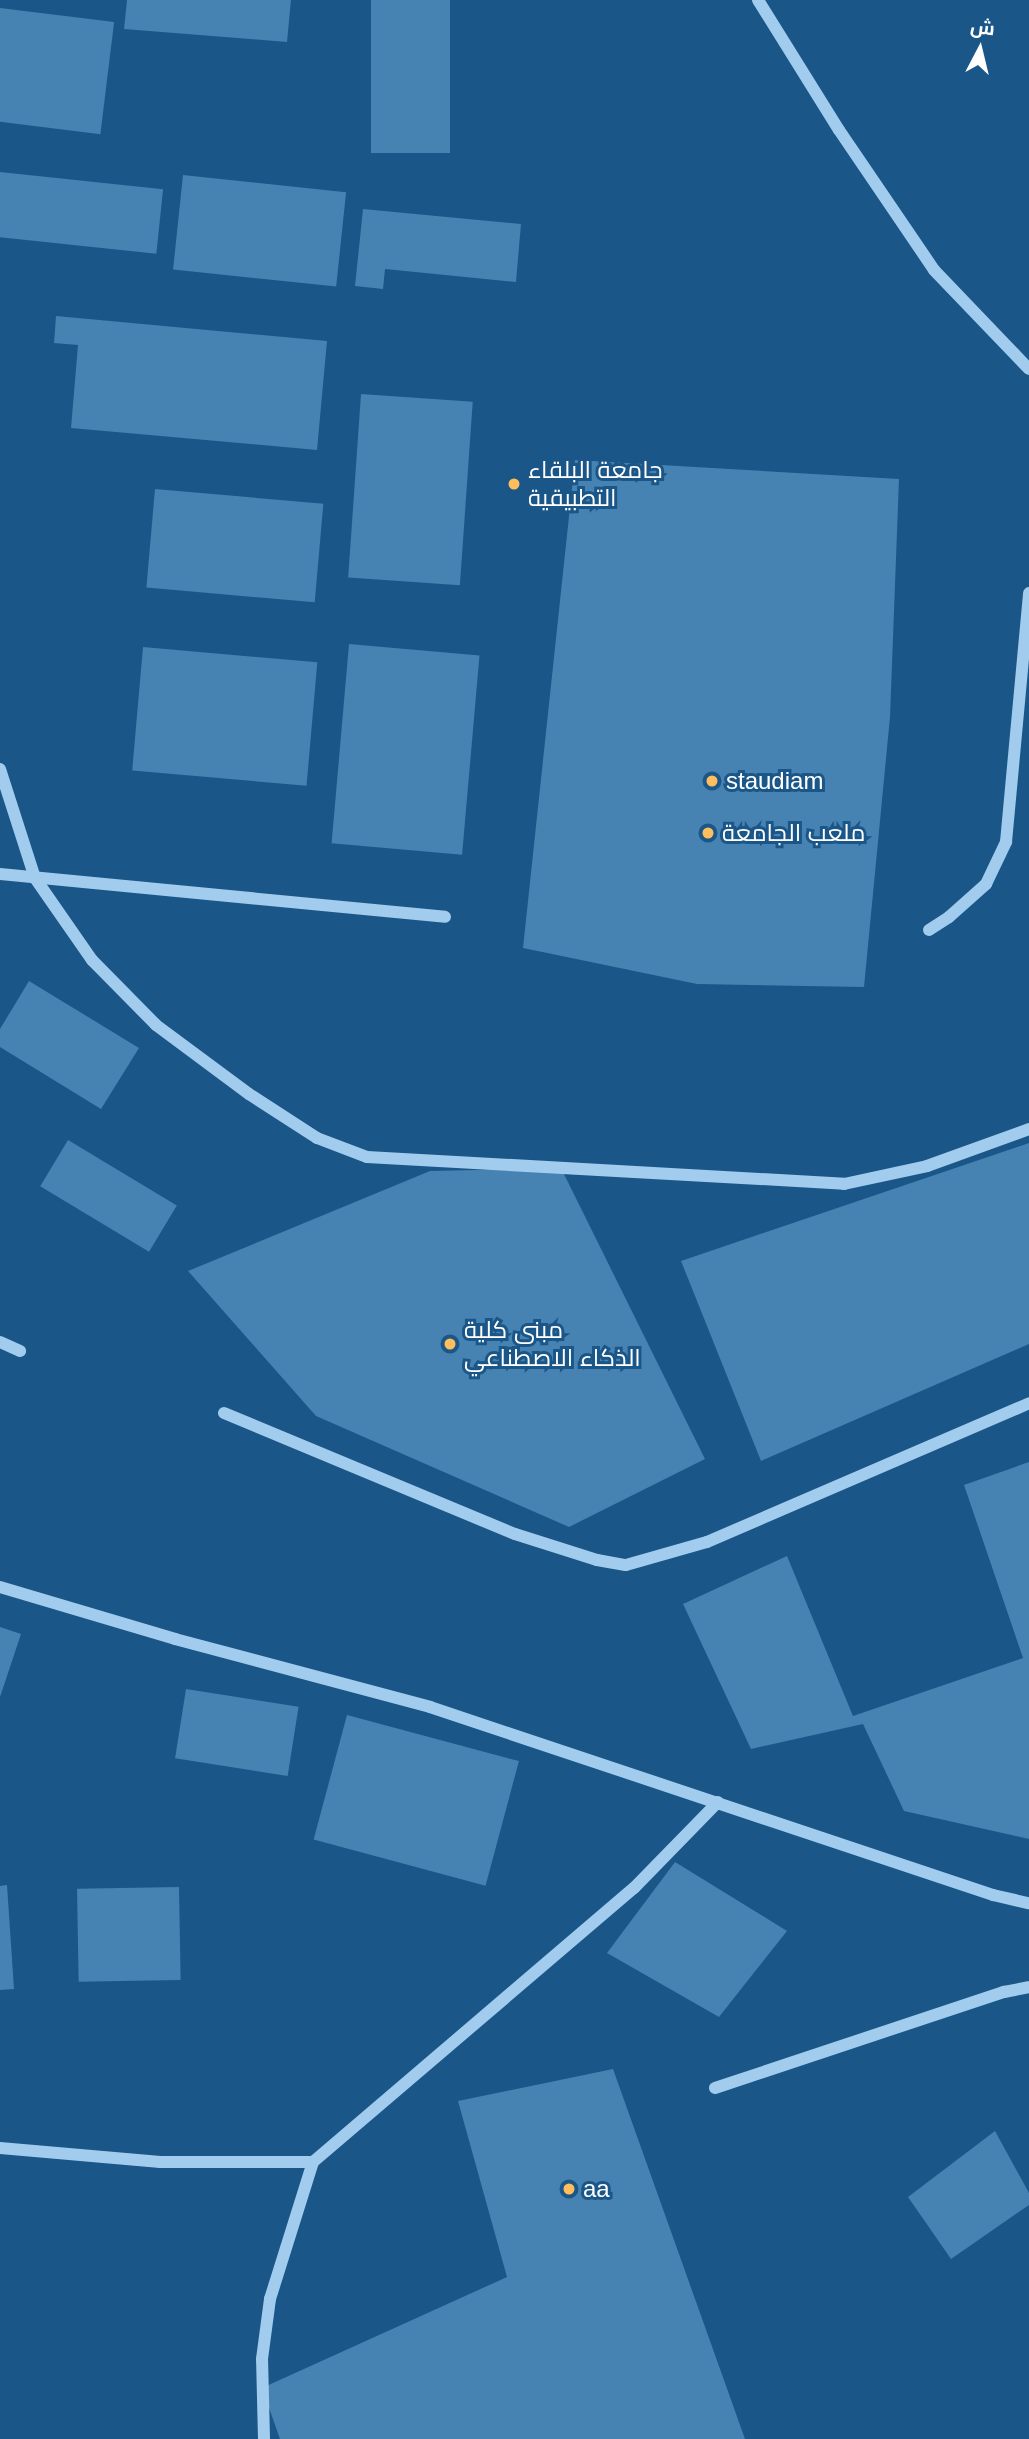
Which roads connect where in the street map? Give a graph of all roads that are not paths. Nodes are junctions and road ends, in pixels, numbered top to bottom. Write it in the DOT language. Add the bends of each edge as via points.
graph roads {
  1 [pos="758,0"];
  2 [pos="1029,369"];
  3 [pos="1029,593"];
  4 [pos="0,769"];
  5 [pos="0,874"];
  6 [pos="35,878"];
  7 [pos="445,917"];
  8 [pos="929,930"];
  9 [pos="1029,1129"];
  10 [pos="0,1342"];
  11 [pos="20,1351"];
  12 [pos="1029,1404"];
  13 [pos="224,1413"];
  14 [pos="0,1587"];
  15 [pos="718,1802"];
  16 [pos="1029,1903"];
  17 [pos="1029,1987"];
  18 [pos="715,2088"];
  19 [pos="0,2148"];
  20 [pos="313,2162"];
  21 [pos="264,2439"];
  1 -- 2 [label="street" via="934,270"];
  3 -- 8 [label="street" via="1006,842 986,884"];
  4 -- 6 [label="street"];
  5 -- 6 [label="street"];
  6 -- 7 [label="street"];
  6 -- 9 [label="street" via="92,960 156,1025 317,1138 367,1157 844,1184 927,1166"];
  10 -- 11 [label="street"];
  12 -- 13 [label="street" via="707,1542 626,1565 515,1534"];
  14 -- 15 [label="street" via="430,1707"];
  15 -- 16 [label="street" via="993,1895"];
  15 -- 20 [label="street" via="634,1888"];
  17 -- 18 [label="street"];
  19 -- 20 [label="street" via="160,2162"];
  20 -- 21 [label="street" via="270,2298 262,2359"];
}
